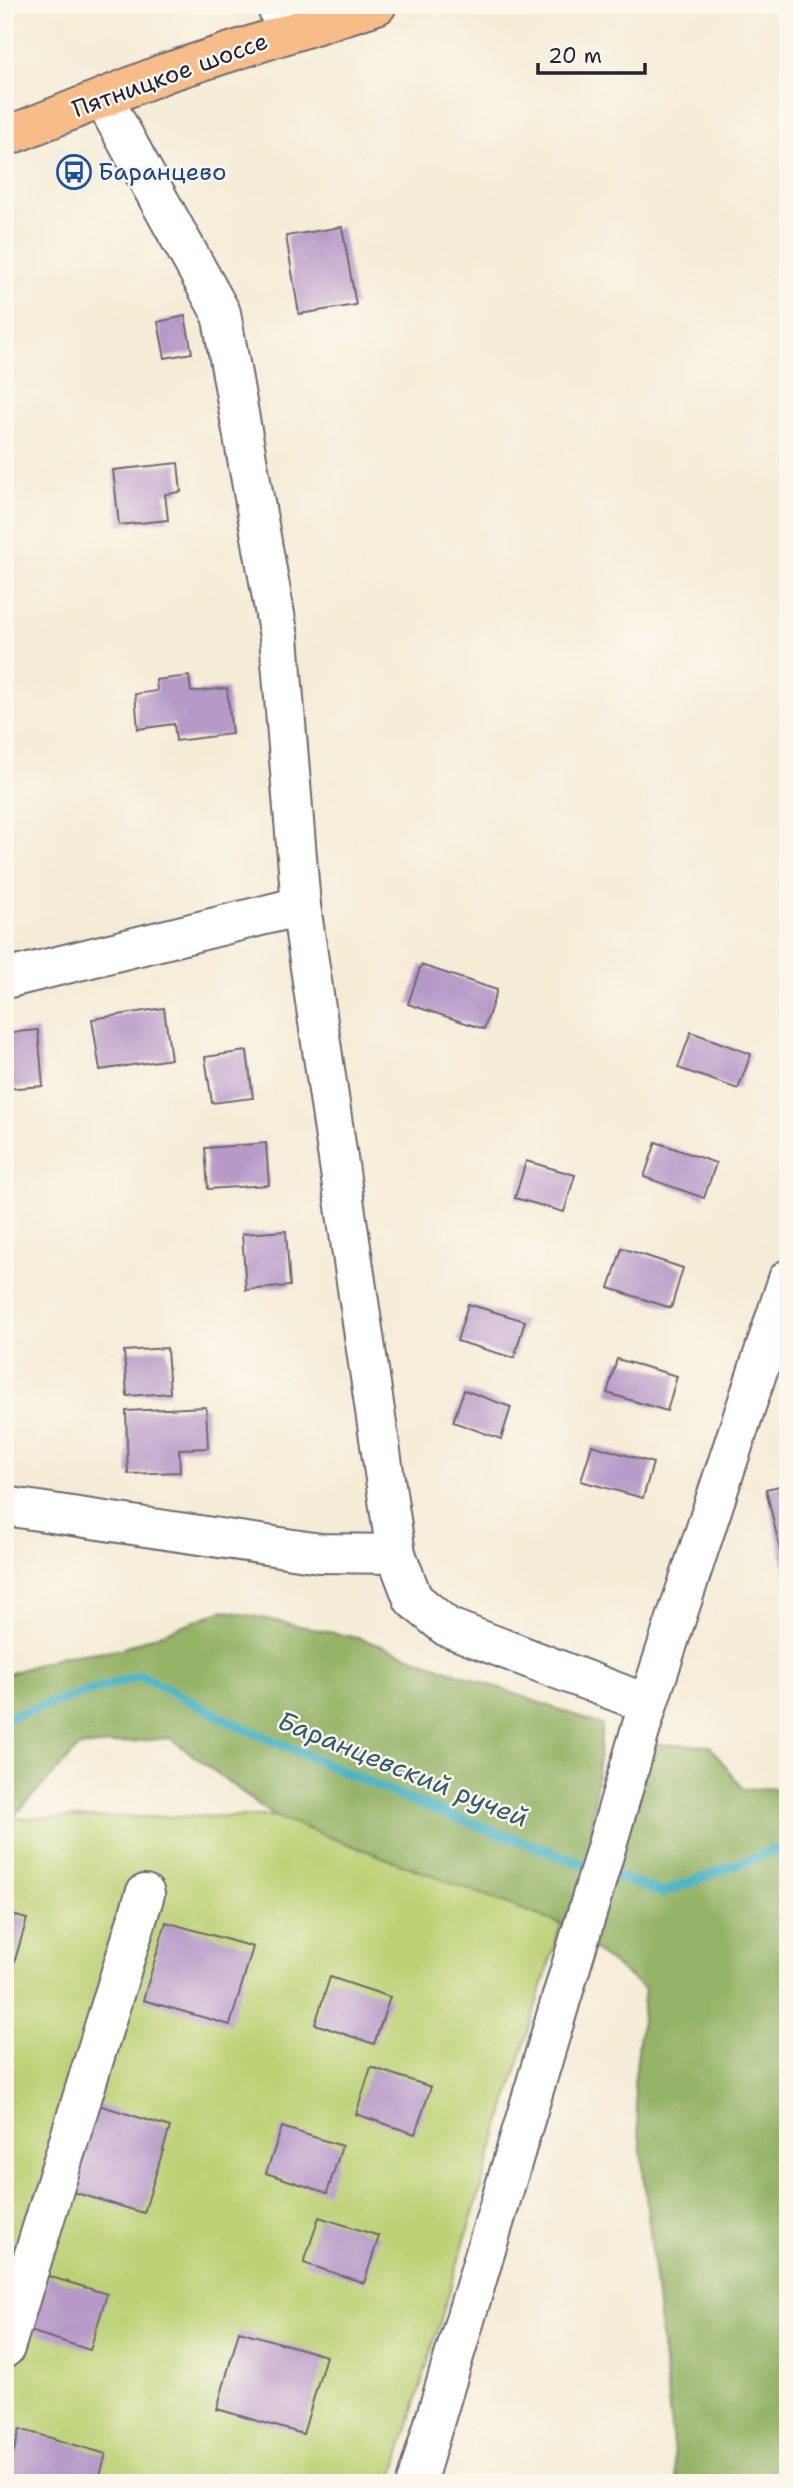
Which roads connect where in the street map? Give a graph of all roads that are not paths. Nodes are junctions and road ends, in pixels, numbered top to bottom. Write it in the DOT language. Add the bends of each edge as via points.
graph roads {
  1 [pos="377,5"];
  2 [pos="281,19"];
  3 [pos="103,99"];
  4 [pos="5,137"];
  5 [pos="301,906"];
  6 [pos="5,979"];
  7 [pos="788,1279"];
  8 [pos="774,1363"];
  9 [pos="5,1506"];
  10 [pos="396,1554"];
  11 [pos="648,1703"];
  12 [pos="145,1894"];
  13 [pos="5,2348"];
  14 [pos="416,2483"];
  1 -- 2 [label="main road, Пятницкое шоссе"];
  2 -- 3 [label="main road, Пятницкое шоссе"];
  3 -- 4 [label="main road, Пятницкое шоссе"];
  3 -- 5 [label="lane" via="221,313 279,636"];
  5 -- 6 [label="lane"];
  5 -- 10 [label="lane"];
  7 -- 8 [label="lane"];
  8 -- 11 [label="lane"];
  9 -- 10 [label="lane" via="320,1553"];
  10 -- 11 [label="lane" via="413,1599 447,1627"];
  11 -- 14 [label="lane"];
  12 -- 13 [label="lane"];
}
